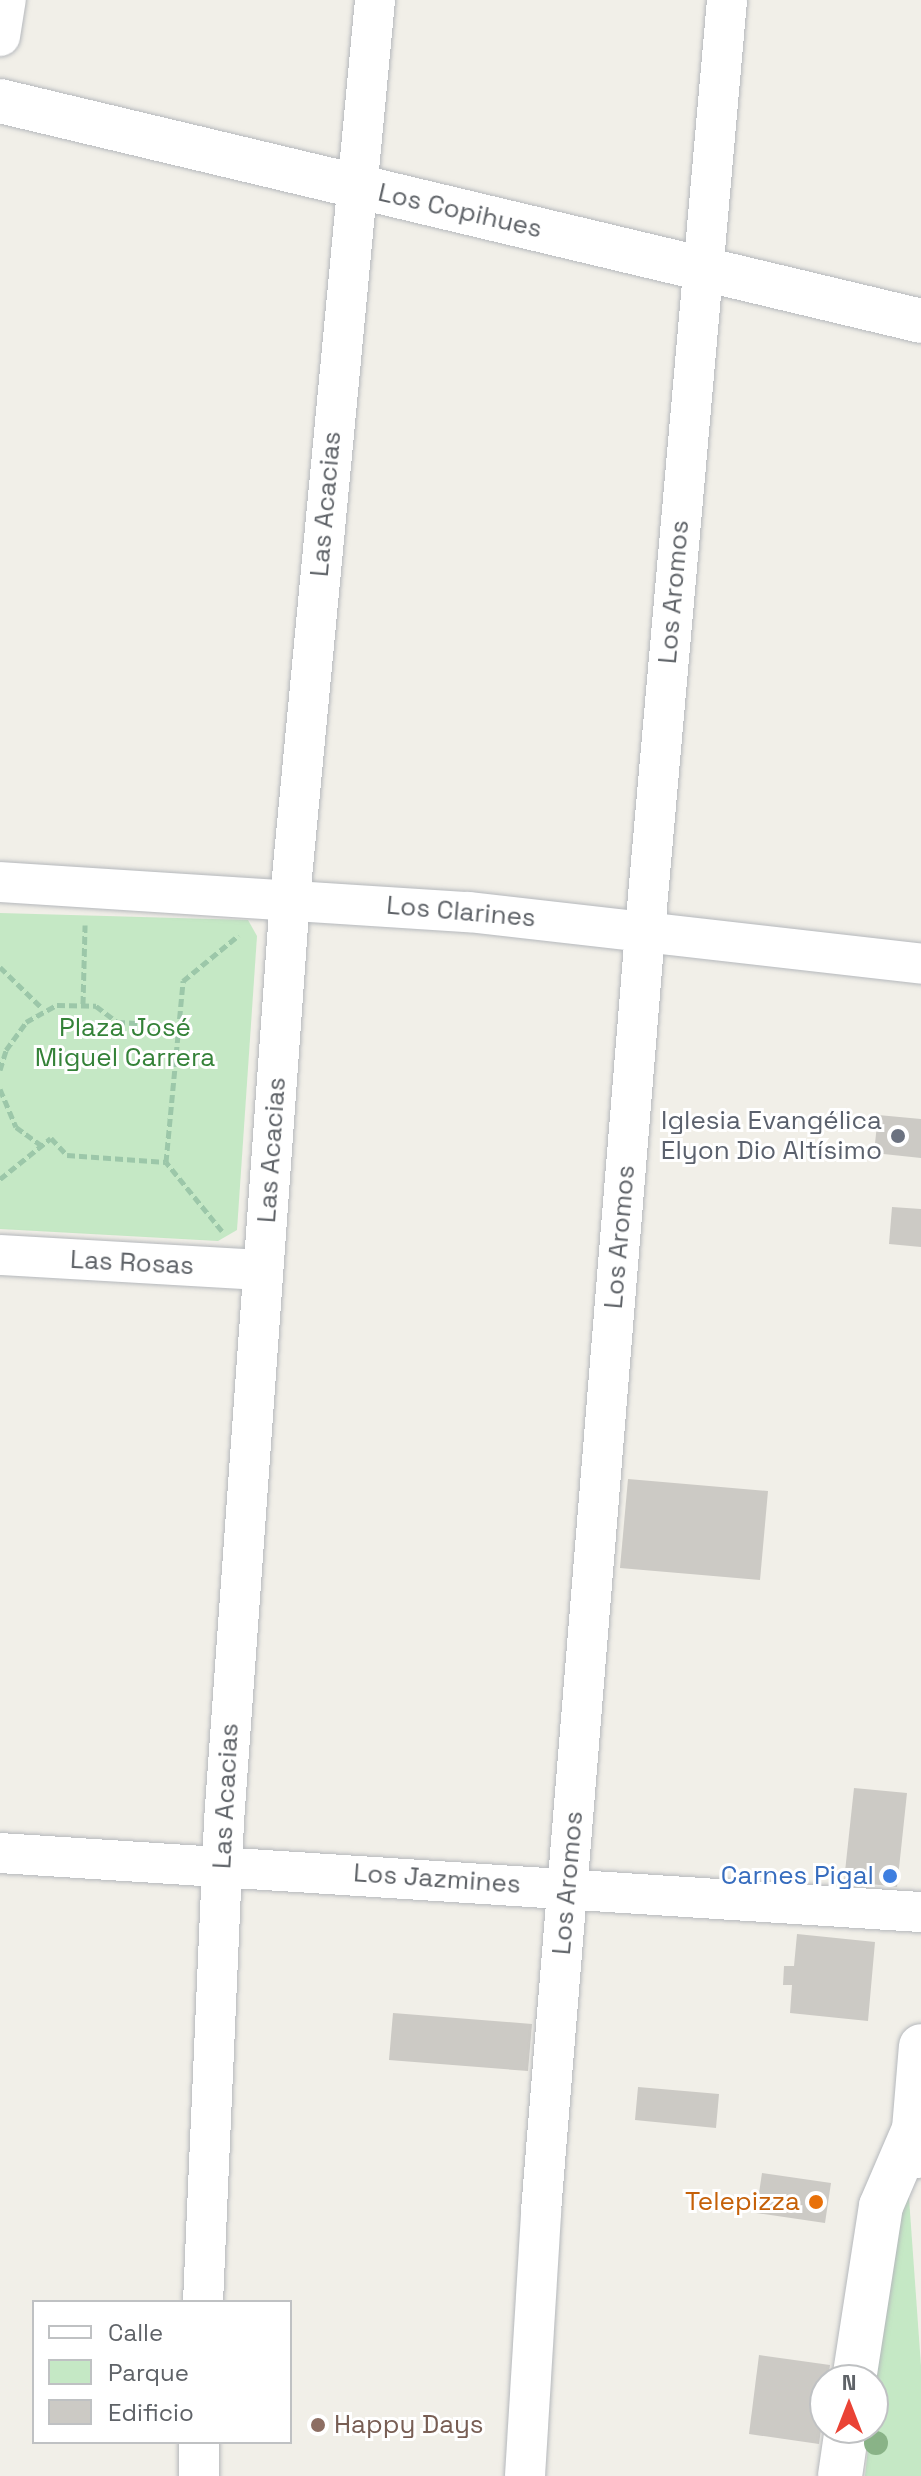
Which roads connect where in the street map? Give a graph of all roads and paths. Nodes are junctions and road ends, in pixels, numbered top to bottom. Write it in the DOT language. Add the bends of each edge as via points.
graph roads {
  1 [pos="6,0"];
  2 [pos="375,0"];
  3 [pos="727,0"];
  4 [pos="0,36"];
  5 [pos="0,101"];
  6 [pos="354,186"];
  7 [pos="701,269"];
  8 [pos="921,321"];
  9 [pos="0,882"];
  10 [pos="290,898"];
  11 [pos="86,913"];
  12 [pos="645,930"];
  13 [pos="242,932"];
  14 [pos="921,964"];
  15 [pos="0,967"];
  16 [pos="83,1004"];
  17 [pos="43,1009"];
  18 [pos="179,1025"];
  19 [pos="0,1070"];
  20 [pos="0,1089"];
  21 [pos="42,1146"];
  22 [pos="166,1162"];
  23 [pos="0,1179"];
  24 [pos="0,1255"];
  25 [pos="247,1269"];
  26 [pos="0,1853"];
  27 [pos="222,1865"];
  28 [pos="567,1888"];
  29 [pos="921,1912"];
  30 [pos="921,2046"];
  31 [pos="917,2129"];
  32 [pos="921,2182"];
  33 [pos="203,2300"];
  34 [pos="856,2364"];
  35 [pos="199,2444"];
  36 [pos="845,2444"];
  37 [pos="199,2476"];
  38 [pos="525,2476"];
  39 [pos="840,2476"];
  1 -- 4 [label="street"];
  2 -- 6 [label="street, Las Acacias"];
  3 -- 7 [label="street, Los Aromos"];
  5 -- 6 [label="street, Los Copihues"];
  6 -- 7 [label="street, Los Copihues"];
  6 -- 10 [label="street, Las Acacias"];
  7 -- 8 [label="street, Los Copihues"];
  7 -- 12 [label="street, Los Aromos"];
  9 -- 10 [label="street, Los Clarines"];
  10 -- 12 [label="street, Los Clarines"];
  10 -- 25 [label="street, Las Acacias"];
  11 -- 16 [label="path"];
  12 -- 14 [label="street, Los Clarines"];
  12 -- 28 [label="street, Los Aromos"];
  13 -- 18 [label="path" via="183,981"];
  15 -- 17 [label="path"];
  16 -- 17 [label="path"];
  16 -- 18 [label="path" via="104,1009 117,1022"];
  17 -- 19 [label="path" via="12,1039"];
  18 -- 22 [label="path"];
  20 -- 21 [label="path" via="16,1127"];
  21 -- 22 [label="path" via="51,1138 67,1155"];
  21 -- 23 [label="path"];
  22 -- 25 [label="path"];
  24 -- 25 [label="street, Las Rosas"];
  25 -- 27 [label="street, Las Acacias"];
  26 -- 27 [label="street, Los Jazmines"];
  27 -- 28 [label="street, Los Jazmines"];
  27 -- 33 [label="street, Las Acacias"];
  28 -- 29 [label="street, Los Jazmines"];
  28 -- 38 [label="street, Los Aromos"];
  30 -- 31 [label="street"];
  31 -- 32 [label="street"];
  31 -- 34 [label="street" via="881,2206"];
  35 -- 37 [label="street"];
  36 -- 39 [label="street"];
}
